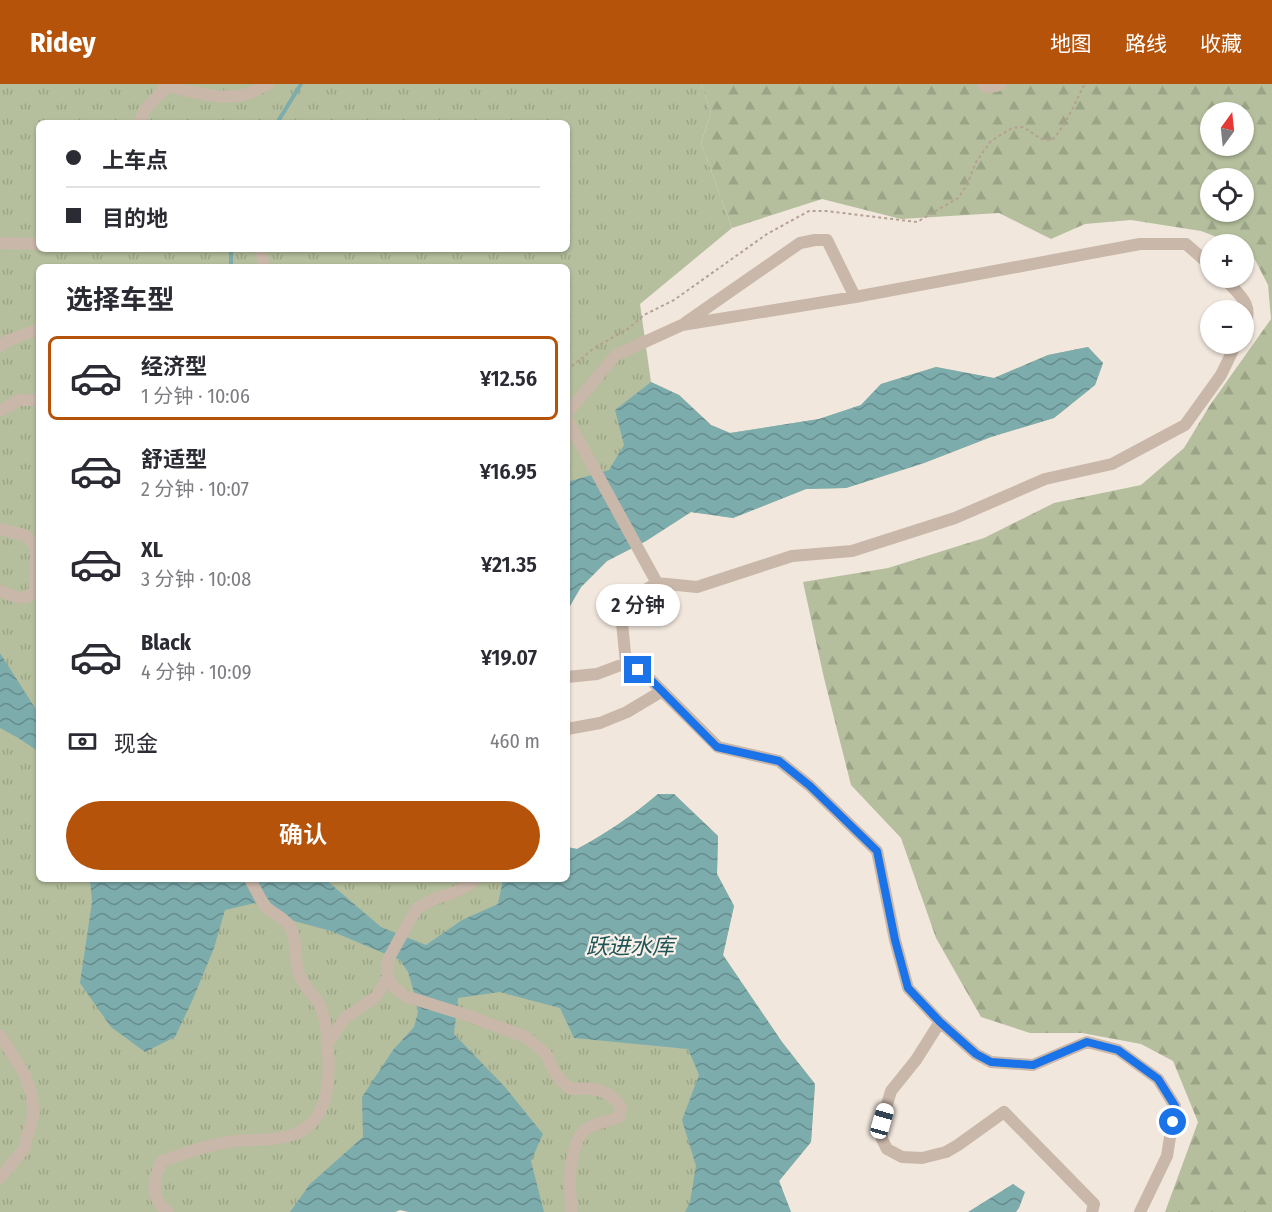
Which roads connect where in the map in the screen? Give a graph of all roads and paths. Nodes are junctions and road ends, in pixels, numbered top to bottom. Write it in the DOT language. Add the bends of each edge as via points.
graph roads {
  1 [pos="268,84"];
  2 [pos="983,84"];
  3 [pos="1001,84"];
  4 [pos="1086,84"];
  5 [pos="165,85"];
  6 [pos="223,90"];
  7 [pos="140,120"];
  8 [pos="0,243"];
  9 [pos="36,244"];
  10 [pos="1200,256"];
  11 [pos="1233,288"];
  12 [pos="855,297"];
  13 [pos="1243,300"];
  14 [pos="682,325"];
  15 [pos="36,329"];
  16 [pos="0,346"];
  17 [pos="1231,354"];
  18 [pos="570,368"];
  19 [pos="36,400"];
  20 [pos="570,409"];
  21 [pos="0,411"];
  22 [pos="570,424"];
  23 [pos="0,529"];
  24 [pos="36,547"];
  25 [pos="36,570"];
  26 [pos="657,582"];
  27 [pos="0,591"];
  28 [pos="626,663"];
  29 [pos="570,677"];
  30 [pos="662,691"];
  31 [pos="570,728"];
  32 [pos="252,882"];
  33 [pos="472,882"];
  34 [pos="388,977"];
  35 [pos="940,1022"];
  36 [pos="0,1035"];
  37 [pos="328,1042"];
  38 [pos="0,1178"];
  39 [pos="168,1212"];
  40 [pos="571,1212"];
  41 [pos="1092,1212"];
  42 [pos="1140,1212"];
  1 -- 6 [label="street" via="230,97"];
  2 -- 3 [label="street"];
  4 -- 18 [label="path" via="1052,140 1041,139 1023,127 1012,128 991,141 958,198 917,222 809,211 767,234"];
  5 -- 6 [label="street" via="205,96"];
  5 -- 7 [label="street"];
  8 -- 9 [label="street"];
  10 -- 12 [label="street" via="1186,244 1140,244"];
  11 -- 13 [label="street"];
  12 -- 14 [label="street"];
  12 -- 14 [label="street" via="827,240 816,240 800,243"];
  14 -- 20 [label="street" via="616,355"];
  15 -- 16 [label="street"];
  17 -- 26 [label="street" via="1185,425 1112,464 1045,479 955,518 852,551 792,556 697,587"];
  19 -- 21 [label="street" via="19,400"];
  22 -- 26 [label="street"];
  23 -- 24 [label="street" via="25,535"];
  25 -- 27 [label="street" via="35,591 28,597"];
  26 -- 28 [label="street" via="637,595 622,623"];
  28 -- 29 [label="street" via="597,674"];
  28 -- 30 [label="street"];
  30 -- 31 [label="street" via="609,720"];
  30 -- 35 [label="street" via="717,747 779,761 877,851 908,988"];
  32 -- 37 [label="street" via="266,906 290,926 296,941 297,970 320,1007"];
  33 -- 34 [label="street" via="418,908 390,958"];
  34 -- 37 [label="street" via="376,997 346,1017"];
  34 -- 40 [label="street" via="405,996 526,1037 546,1054 554,1071 571,1089 606,1092 617,1101 621,1107 619,1117 588,1127 580,1134 571,1164"];
  35 -- 41 [label="street" via="891,1091 882,1121 882,1139 887,1149 902,1158 946,1152 1004,1112 1094,1204"];
  35 -- 42 [label="street" via="991,1062 1033,1065 1087,1042 1118,1050 1158,1079 1175,1106 1167,1156"];
  36 -- 38 [label="street" via="25,1075 34,1112 24,1149"];
  37 -- 39 [label="street" via="330,1077 325,1100 312,1122 294,1134 234,1141 162,1161 155,1189 158,1201"];
}
